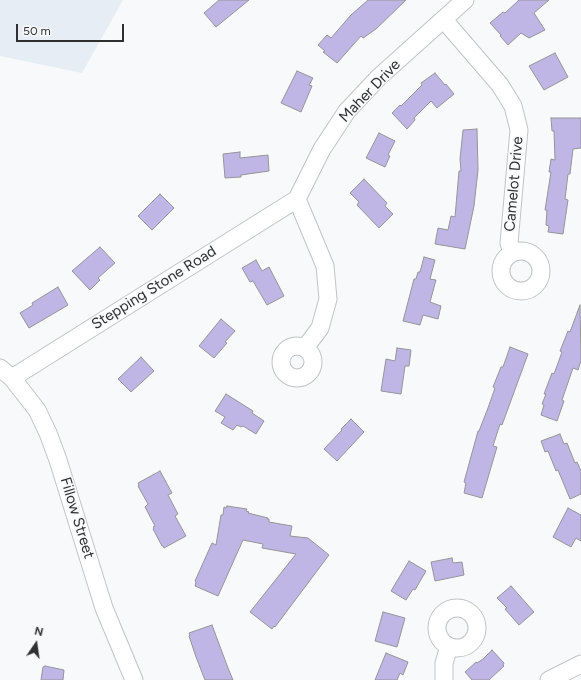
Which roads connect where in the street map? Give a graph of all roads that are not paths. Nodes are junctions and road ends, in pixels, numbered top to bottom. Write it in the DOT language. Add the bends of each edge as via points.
graph roads {
  1 [pos="465,0"];
  2 [pos="444,20"];
  3 [pos="297,199"];
  4 [pos="512,253"];
  5 [pos="305,348"];
  6 [pos="6,373"];
  7 [pos="449,647"];
  8 [pos="581,664"];
  9 [pos="134,680"];
  10 [pos="444,680"];
  11 [pos="549,680"];
  1 -- 2 [label="street, Maher Drive"];
  2 -- 3 [label="street, Maher Drive" via="379,78 347,111 322,149"];
  2 -- 4 [label="street, Camelot Drive" via="500,86 513,106 519,130 509,242"];
  3 -- 5 [label="street" via="325,266 328,299 320,328"];
  3 -- 6 [label="street, Stepping Stone Road"];
  6 -- 9 [label="street, Fillow Street" via="37,410 48,433 104,608"];
  7 -- 10 [label="street" via="444,662"];
  8 -- 11 [label="street"];
}
